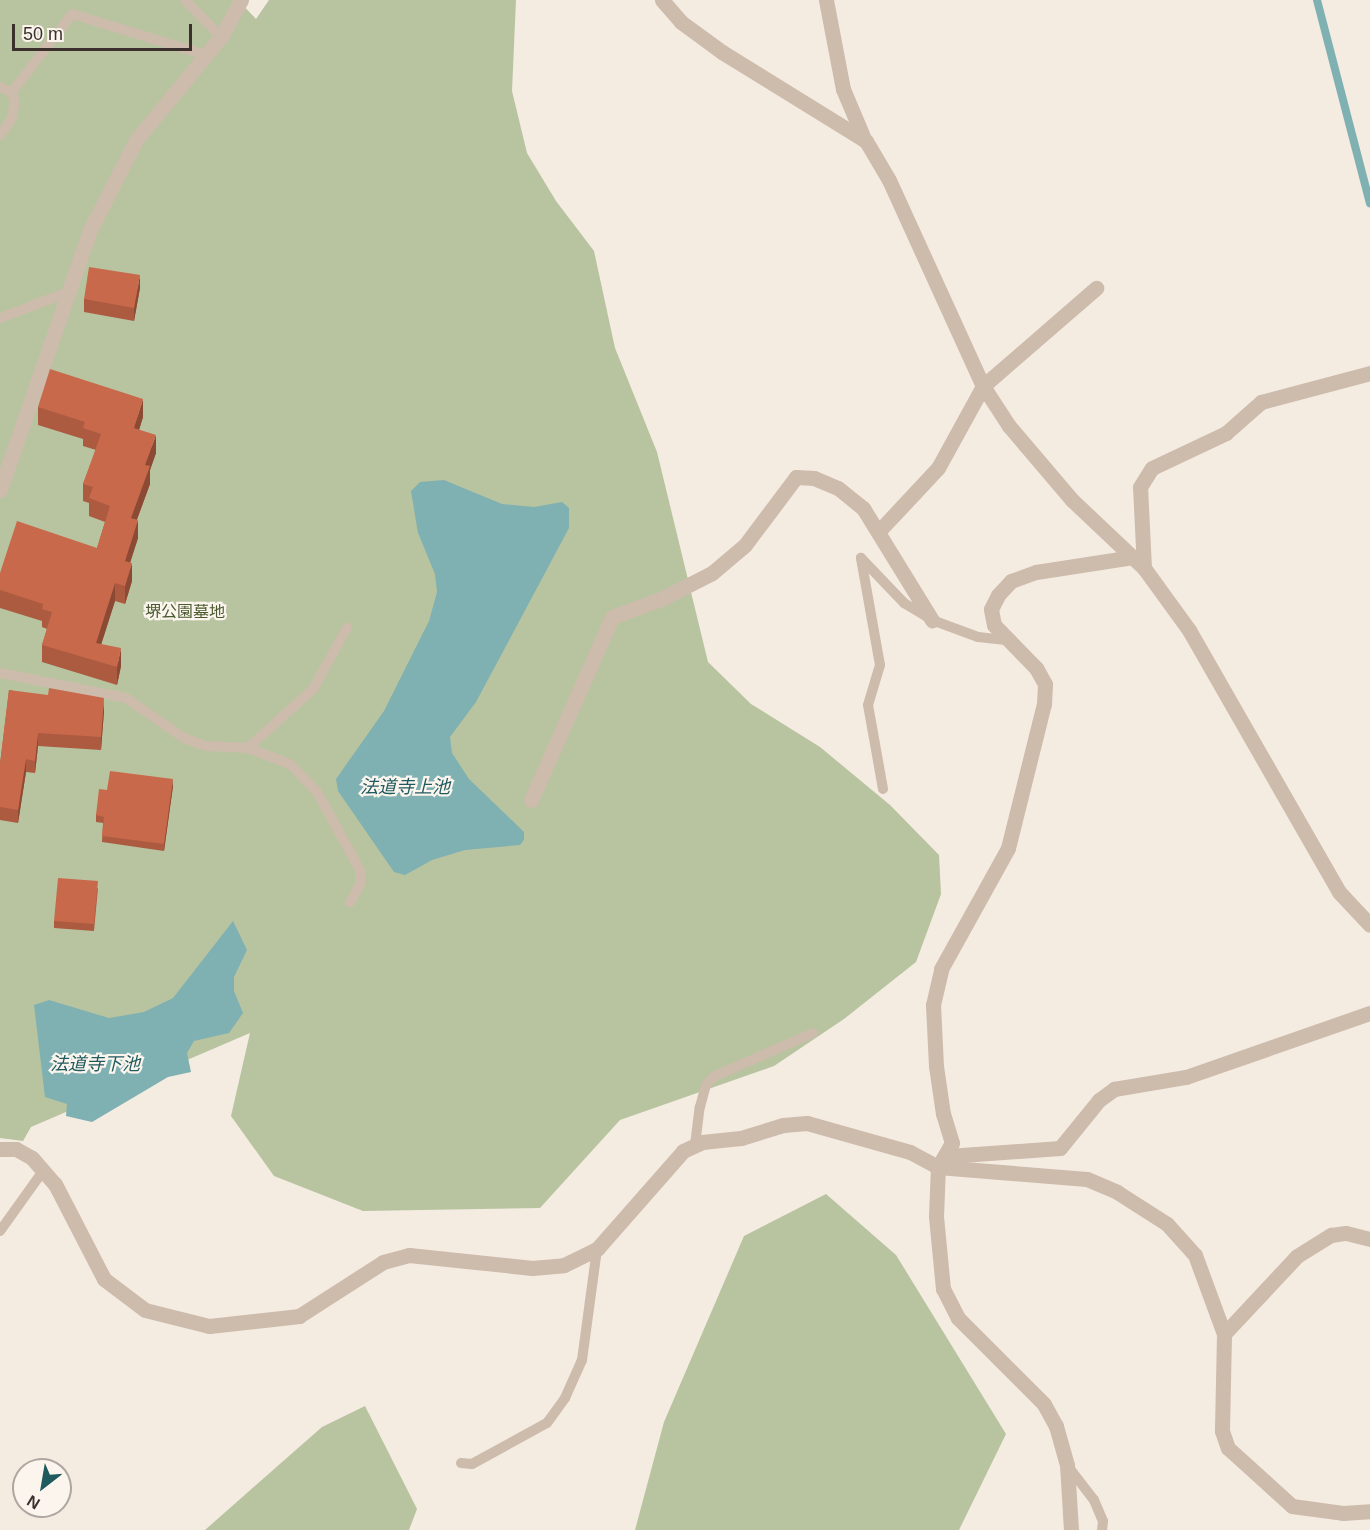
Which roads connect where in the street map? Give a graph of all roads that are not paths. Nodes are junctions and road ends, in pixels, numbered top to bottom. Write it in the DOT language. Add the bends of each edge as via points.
graph roads {
  1 [pos="185,0"];
  2 [pos="241,0"];
  3 [pos="662,0"];
  4 [pos="826,0"];
  5 [pos="221,38"];
  6 [pos="206,55"];
  7 [pos="0,87"];
  8 [pos="12,92"];
  9 [pos="0,135"];
  10 [pos="866,141"];
  11 [pos="1096,288"];
  12 [pos="68,292"];
  13 [pos="0,318"];
  14 [pos="1370,373"];
  15 [pos="982,386"];
  16 [pos="0,490"];
  17 [pos="879,531"];
  18 [pos="1138,563"];
  19 [pos="932,620"];
  20 [pos="347,628"];
  21 [pos="1006,640"];
  22 [pos="0,673"];
  23 [pos="248,748"];
  24 [pos="883,789"];
  25 [pos="531,800"];
  26 [pos="350,903"];
  27 [pos="1370,925"];
  28 [pos="1370,1012"];
  29 [pos="813,1033"];
  30 [pos="695,1145"];
  31 [pos="0,1149"];
  32 [pos="943,1162"];
  33 [pos="43,1171"];
  34 [pos="0,1231"];
  35 [pos="1370,1239"];
  36 [pos="597,1249"];
  37 [pos="1224,1334"];
  38 [pos="460,1463"];
  39 [pos="1067,1465"];
  40 [pos="1370,1511"];
  41 [pos="1071,1530"];
  42 [pos="1102,1530"];
  1 -- 5 [label="lane"];
  2 -- 5 [label="street"];
  3 -- 10 [label="street" via="681,22 722,52"];
  4 -- 10 [label="street" via="843,89"];
  5 -- 6 [label="street"];
  6 -- 8 [label="lane" via="72,14"];
  6 -- 12 [label="street" via="136,141 90,230"];
  7 -- 8 [label="lane"];
  8 -- 9 [label="lane" via="15,103 11,120"];
  10 -- 15 [label="street" via="889,180"];
  11 -- 15 [label="street"];
  12 -- 13 [label="lane"];
  12 -- 16 [label="street"];
  14 -- 18 [label="street" via="1261,402 1226,433 1152,468 1140,487"];
  15 -- 17 [label="street" via="938,468"];
  15 -- 18 [label="street" via="1009,426 1072,500"];
  17 -- 19 [label="street"];
  17 -- 25 [label="street" via="863,508 838,488 814,478 796,477 744,545 712,573 663,598 612,617"];
  18 -- 21 [label="street" via="1036,572 1011,581 998,594 991,609 994,624"];
  18 -- 27 [label="street" via="1189,630 1339,892"];
  19 -- 21 [label="lane" via="978,637"];
  19 -- 24 [label="lane" via="904,603 861,558 880,665 868,705"];
  20 -- 23 [label="lane" via="313,689"];
  21 -- 32 [label="street" via="1036,668 1045,684 1044,704 1008,848 939,978 933,1005 936,1066 952,1143"];
  22 -- 23 [label="lane" via="126,698 184,738 206,746"];
  23 -- 26 [label="lane" via="290,764 317,792 360,870 360,884"];
  28 -- 32 [label="street" via="1186,1077 1114,1089 1099,1100 1060,1148"];
  29 -- 30 [label="lane" via="715,1076 706,1085"];
  30 -- 32 [label="street" via="807,1123"];
  30 -- 36 [label="street" via="659,1174"];
  31 -- 33 [label="street" via="21,1151"];
  32 -- 37 [label="street" via="1087,1179 1117,1192 1167,1224 1188,1246"];
  32 -- 39 [label="street" via="936,1216 943,1289 958,1318 1044,1404 1056,1426"];
  33 -- 34 [label="lane"];
  33 -- 36 [label="street" via="55,1184 104,1279 145,1310 209,1326 299,1316 383,1262 410,1256 532,1268 564,1265"];
  35 -- 37 [label="street" via="1346,1233 1331,1235 1298,1256"];
  36 -- 38 [label="lane" via="582,1360 565,1398 547,1423 472,1464"];
  37 -- 40 [label="street" via="1222,1431 1228,1448 1292,1506 1343,1513"];
  39 -- 41 [label="street"];
  39 -- 42 [label="lane" via="1094,1500 1103,1521"];
}
